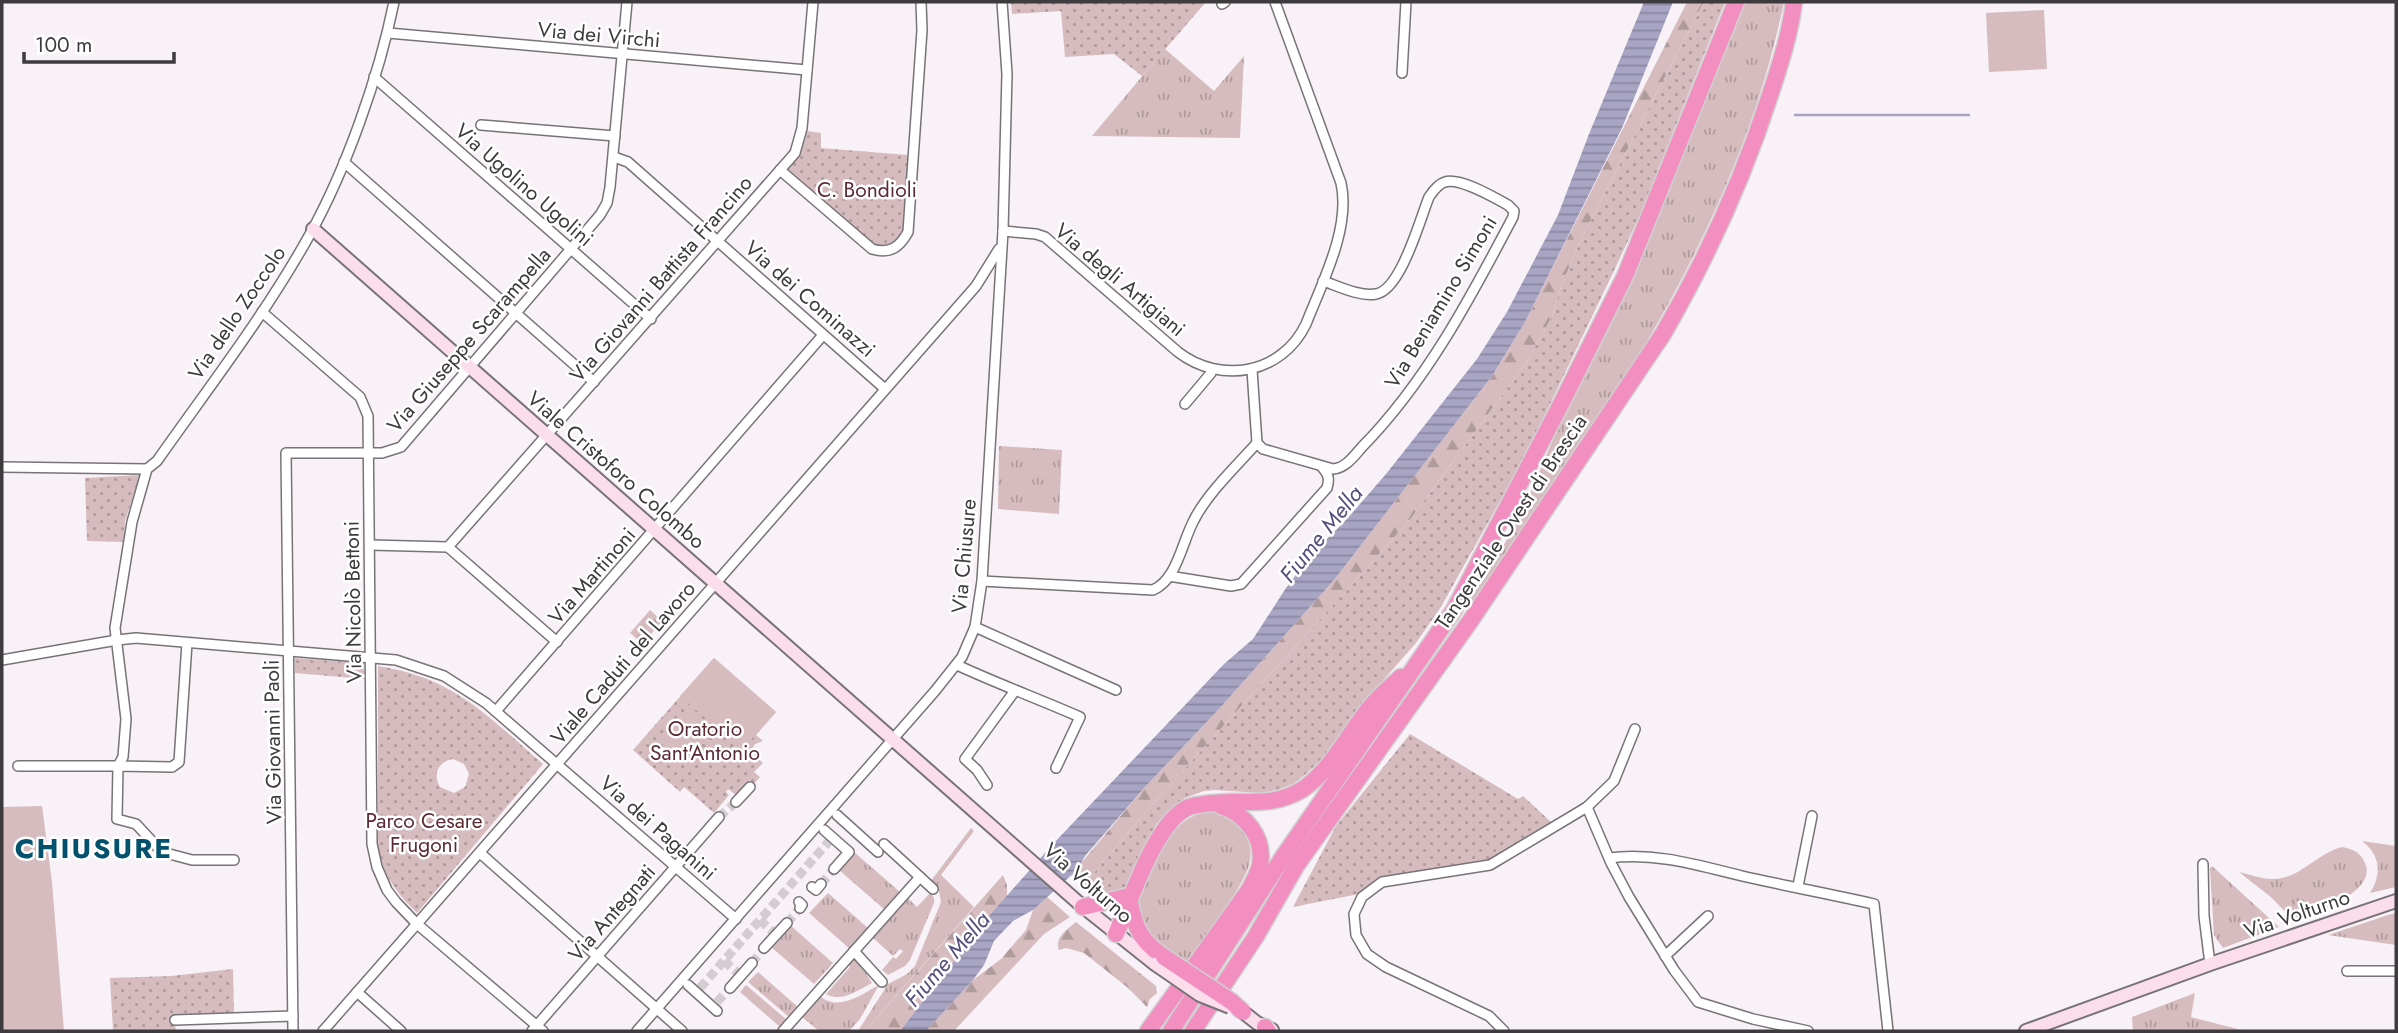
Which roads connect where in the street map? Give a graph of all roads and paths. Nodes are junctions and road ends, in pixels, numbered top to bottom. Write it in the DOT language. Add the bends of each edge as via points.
graph roads {
  1 [pos="394,2"];
  2 [pos="627,2"];
  3 [pos="813,2"];
  4 [pos="921,2"];
  5 [pos="1002,2"];
  6 [pos="1275,2"];
  7 [pos="1406,2"];
  8 [pos="1737,2"];
  9 [pos="1797,2"];
  10 [pos="388,33"];
  11 [pos="622,55"];
  12 [pos="807,70"];
  13 [pos="1402,73"];
  14 [pos="374,77"];
  15 [pos="481,125"];
  16 [pos="615,136"];
  17 [pos="614,157"];
  18 [pos="344,162"];
  19 [pos="780,170"];
  20 [pos="313,229"];
  21 [pos="1003,231"];
  22 [pos="718,242"];
  23 [pos="1002,244"];
  24 [pos="571,249"];
  25 [pos="999,272"];
  26 [pos="1323,281"];
  27 [pos="976,286"];
  28 [pos="262,312"];
  29 [pos="516,312"];
  30 [pos="651,319"];
  31 [pos="823,335"];
  32 [pos="470,368"];
  33 [pos="1212,369"];
  34 [pos="1252,369"];
  35 [pos="594,382"];
  36 [pos="886,389"];
  37 [pos="1185,404"];
  38 [pos="547,435"];
  39 [pos="1257,443"];
  40 [pos="369,452"];
  41 [pos="286,453"];
  42 [pos="1321,465"];
  43 [pos="2,467"];
  44 [pos="148,469"];
  45 [pos="655,530"];
  46 [pos="370,545"];
  47 [pos="448,547"];
  48 [pos="1170,576"];
  49 [pos="982,581"];
  50 [pos="716,584"];
  51 [pos="975,627"];
  52 [pos="117,640"];
  53 [pos="558,642"];
  54 [pos="187,643"];
  55 [pos="289,650"];
  56 [pos="1425,654"];
  57 [pos="371,658"];
  58 [pos="2,660"];
  59 [pos="957,665"];
  60 [pos="1116,690"];
  61 [pos="1014,692"];
  62 [pos="496,711"];
  63 [pos="1635,729"];
  64 [pos="894,739"];
  65 [pos="557,764"];
  66 [pos="18,766"];
  67 [pos="118,766"];
  68 [pos="1056,768"];
  69 [pos="987,785"];
  70 [pos="750,787"];
  71 [pos="736,802"];
  72 [pos="1215,804"];
  73 [pos="1587,807"];
  74 [pos="837,815"];
  75 [pos="1812,816"];
  76 [pos="719,817"];
  77 [pos="824,830"];
  78 [pos="882,847"];
  79 [pos="480,853"];
  80 [pos="1609,858"];
  81 [pos="234,860"];
  82 [pos="871,860"];
  83 [pos="2203,864"];
  84 [pos="1296,866"];
  85 [pos="676,867"];
  86 [pos="834,869"];
  87 [pos="920,877"];
  88 [pos="1798,887"];
  89 [pos="933,889"];
  90 [pos="1127,900"];
  91 [pos="2396,901"];
  92 [pos="1082,906"];
  93 [pos="1708,916"];
  94 [pos="736,919"];
  95 [pos="787,923"];
  96 [pos="417,924"];
  97 [pos="1111,931"];
  98 [pos="764,948"];
  99 [pos="854,951"];
  100 [pos="598,956"];
  101 [pos="1665,956"];
  102 [pos="1160,960"];
  103 [pos="752,963"];
  104 [pos="2210,964"];
  105 [pos="2347,971"];
  106 [pos="2396,971"];
  107 [pos="882,982"];
  108 [pos="688,985"];
  109 [pos="730,988"];
  110 [pos="357,992"];
  111 [pos="2119,999"];
  112 [pos="716,1007"];
  113 [pos="657,1009"];
  114 [pos="1243,1012"];
  115 [pos="293,1016"];
  116 [pos="175,1020"];
  117 [pos="537,1030"];
  118 [pos="1269,1030"];
  119 [pos="293,1031"];
  120 [pos="323,1031"];
  121 [pos="401,1031"];
  122 [pos="637,1031"];
  123 [pos="682,1031"];
  124 [pos="784,1031"];
  125 [pos="1148,1031"];
  126 [pos="1171,1031"];
  127 [pos="1193,1031"];
  128 [pos="1204,1031"];
  129 [pos="1504,1031"];
  130 [pos="1808,1031"];
  131 [pos="1888,1031"];
  132 [pos="2026,1031"];
  133 [pos="2048,1031"];
  1 -- 10 [label="street, Via dello Zoccolo"];
  2 -- 11 [label="street, Via Giuseppe Scarampella"];
  3 -- 12 [label="street, Via Giovanni Battista Francino"];
  4 -- 19 [label="street" via="908,232 902,243 893,250 872,249"];
  5 -- 21 [label="street, Via Chiusure" via="1007,74"];
  6 -- 26 [label="street" via="1343,191 1342,223"];
  7 -- 13 [label="street"];
  8 -- 56 [label="highway, Tangenziale Ovest di Brescia" via="1625,276 1454,610"];
  9 -- 84 [label="highway, Tangenziale Ovest di Brescia" via="1760,128 1727,210 1663,334 1471,620"];
  10 -- 11 [label="street, Via dei Virchi"];
  10 -- 14 [label="street, Via dello Zoccolo"];
  11 -- 12 [label="street, Via dei Virchi"];
  11 -- 16 [label="street, Via Giuseppe Scarampella"];
  12 -- 19 [label="street, Via Giovanni Battista Francino" via="802,128 795,153"];
  14 -- 18 [label="street, Via dello Zoccolo"];
  14 -- 24 [label="street, Via Ugolino Ugolini"];
  15 -- 16 [label="street"];
  16 -- 17 [label="street, Via Giuseppe Scarampella"];
  17 -- 22 [label="street, Via dei Cominazzi" via="628,162"];
  17 -- 24 [label="street, Via Giuseppe Scarampella" via="607,202"];
  18 -- 20 [label="street, Via dello Zoccolo"];
  18 -- 29 [label="street"];
  19 -- 22 [label="street, Via Giovanni Battista Francino"];
  20 -- 28 [label="street, Via dello Zoccolo"];
  20 -- 32 [label="street, Viale Cristoforo Colombo"];
  21 -- 23 [label="street, Via Chiusure"];
  21 -- 33 [label="street, Via degli Artigiani" via="1045,237 1178,352"];
  22 -- 30 [label="street, Via Giovanni Battista Francino"];
  22 -- 31 [label="street, Via dei Cominazzi"];
  23 -- 25 [label="street, Via Chiusure"];
  23 -- 27 [label="street, Viale Caduti del Lavoro"];
  24 -- 29 [label="street, Via Giuseppe Scarampella"];
  24 -- 30 [label="street, Via Ugolino Ugolini"];
  25 -- 27 [label="street, Viale Caduti del Lavoro"];
  25 -- 49 [label="street, Via Chiusure"];
  26 -- 34 [label="street" via="1295,343 1279,358"];
  26 -- 42 [label="street, Via Beniamino Simoni" via="1368,295 1385,291 1398,275 1429,197 1444,182 1462,183 1514,211 1418,380 1343,467"];
  27 -- 36 [label="street, Viale Caduti del Lavoro"];
  28 -- 40 [label="street, Via Nicolò Bettoni" via="360,397 368,416"];
  28 -- 44 [label="street, Via dello Zoccolo"];
  29 -- 32 [label="street, Via Giuseppe Scarampella"];
  29 -- 35 [label="street"];
  30 -- 35 [label="street, Via Giovanni Battista Francino"];
  31 -- 36 [label="street, Via dei Cominazzi"];
  31 -- 45 [label="street, Via Martinoni"];
  32 -- 38 [label="street, Viale Cristoforo Colombo"];
  32 -- 40 [label="street, Via Giuseppe Scarampella" via="401,447"];
  33 -- 34 [label="street, Via degli Artigiani"];
  33 -- 37 [label="street"];
  34 -- 39 [label="street"];
  35 -- 38 [label="street, Via Giovanni Battista Francino"];
  36 -- 50 [label="street, Viale Caduti del Lavoro"];
  38 -- 45 [label="street, Viale Cristoforo Colombo"];
  38 -- 47 [label="street, Via Giovanni Battista Francino"];
  39 -- 42 [label="street" via="1263,449"];
  39 -- 48 [label="street" via="1195,517"];
  40 -- 41 [label="street, Via Giuseppe Scarampella"];
  40 -- 46 [label="street, Via Nicolò Bettoni"];
  41 -- 55 [label="street, Via Giovanni Paoli"];
  42 -- 48 [label="street" via="1327,473 1327,488 1241,584"];
  43 -- 44 [label="street"];
  44 -- 52 [label="street, Via dello Zoccolo" via="132,522"];
  45 -- 50 [label="street, Viale Cristoforo Colombo"];
  45 -- 53 [label="street, Via Martinoni"];
  46 -- 47 [label="street"];
  46 -- 57 [label="street, Via Nicolò Bettoni"];
  47 -- 53 [label="street"];
  48 -- 49 [label="street" via="1153,590"];
  49 -- 51 [label="street, Via Chiusure"];
  50 -- 64 [label="street, Viale Cristoforo Colombo"];
  50 -- 65 [label="street, Viale Caduti del Lavoro"];
  51 -- 59 [label="street, Via Chiusure"];
  51 -- 60 [label="street"];
  52 -- 54 [label="street, Via dei Paganini"];
  52 -- 58 [label="street, Via dei Paganini"];
  52 -- 67 [label="street, Via dello Zoccolo" via="126,719"];
  53 -- 62 [label="street, Via Martinoni"];
  54 -- 55 [label="street, Via dei Paganini"];
  54 -- 67 [label="street" via="179,762 172,767"];
  55 -- 57 [label="street, Via dei Paganini"];
  55 -- 115 [label="street, Via Giovanni Paoli"];
  56 -- 72 [label="highway" via="1372,705 1323,771 1304,788 1270,802"];
  56 -- 126 [label="highway, Tangenziale Ovest di Brescia" via="1283,857"];
  57 -- 62 [label="street, Via dei Paganini" via="408,663 444,676"];
  57 -- 96 [label="street, Via Nicolò Bettoni" via="372,844 387,890"];
  59 -- 61 [label="street"];
  59 -- 64 [label="street, Via Chiusure"];
  61 -- 68 [label="street" via="1080,717"];
  61 -- 69 [label="street" via="965,759"];
  62 -- 65 [label="street, Via dei Paganini"];
  63 -- 73 [label="street" via="1614,781"];
  64 -- 92 [label="street, Via Volturno"];
  64 -- 94 [label="street, Via Chiusure"];
  65 -- 79 [label="street, Viale Caduti del Lavoro"];
  65 -- 85 [label="street, Via dei Paganini"];
  66 -- 67 [label="street"];
  67 -- 81 [label="street, Via dello Zoccolo" via="117,819 136,824 162,852 192,860"];
  70 -- 71 [label="street"];
  72 -- 90 [label="highway" via="1189,807 1178,814 1160,836"];
  72 -- 125 [label="highway" via="1238,813 1252,828 1261,855 1258,872"];
  73 -- 80 [label="street"];
  73 -- 129 [label="street" via="1490,866 1382,882 1362,897 1354,914 1356,934 1367,954 1489,1016"];
  74 -- 78 [label="street"];
  75 -- 88 [label="street"];
  76 -- 85 [label="street, Via Antegnati"];
  77 -- 86 [label="street" via="849,852"];
  78 -- 82 [label="street"];
  78 -- 87 [label="street"];
  79 -- 96 [label="street, Viale Caduti del Lavoro"];
  79 -- 100 [label="street"];
  80 -- 88 [label="street" via="1678,859"];
  80 -- 101 [label="street"];
  83 -- 104 [label="street"];
  84 -- 127 [label="highway, Tangenziale Ovest di Brescia"];
  84 -- 128 [label="highway" via="1284,903"];
  85 -- 94 [label="street, Via dei Paganini"];
  85 -- 100 [label="street, Via Antegnati"];
  87 -- 89 [label="street"];
  87 -- 99 [label="street"];
  88 -- 131 [label="street" via="1874,904"];
  90 -- 92 [label="highway"];
  90 -- 97 [label="highway"];
  90 -- 102 [label="highway" via="1139,934"];
  91 -- 104 [label="street, Via Volturno"];
  92 -- 97 [label="street, Via Volturno"];
  93 -- 101 [label="street"];
  94 -- 113 [label="street, Via Chiusure"];
  95 -- 98 [label="street"];
  96 -- 110 [label="street, Viale Caduti del Lavoro"];
  96 -- 117 [label="street, Via Nicolò Bettoni"];
  97 -- 102 [label="street, Via Volturno"];
  99 -- 107 [label="street"];
  99 -- 124 [label="street"];
  100 -- 113 [label="street"];
  100 -- 117 [label="street, Via Antegnati"];
  101 -- 130 [label="street" via="1698,1002"];
  102 -- 114 [label="highway, bridge"];
  103 -- 109 [label="street"];
  104 -- 111 [label="street, Via Volturno"];
  105 -- 106 [label="street"];
  108 -- 112 [label="street"];
  110 -- 120 [label="street, Viale Caduti del Lavoro"];
  110 -- 121 [label="street"];
  111 -- 132 [label="street, Via Volturno"];
  111 -- 133 [label="street, Via Volturno" via="2099,1012"];
  113 -- 122 [label="street, Via Chiusure"];
  113 -- 123 [label="street"];
  114 -- 118 [label="street"];
  115 -- 116 [label="street"];
  115 -- 119 [label="street, Via Giovanni Paoli"];
}
